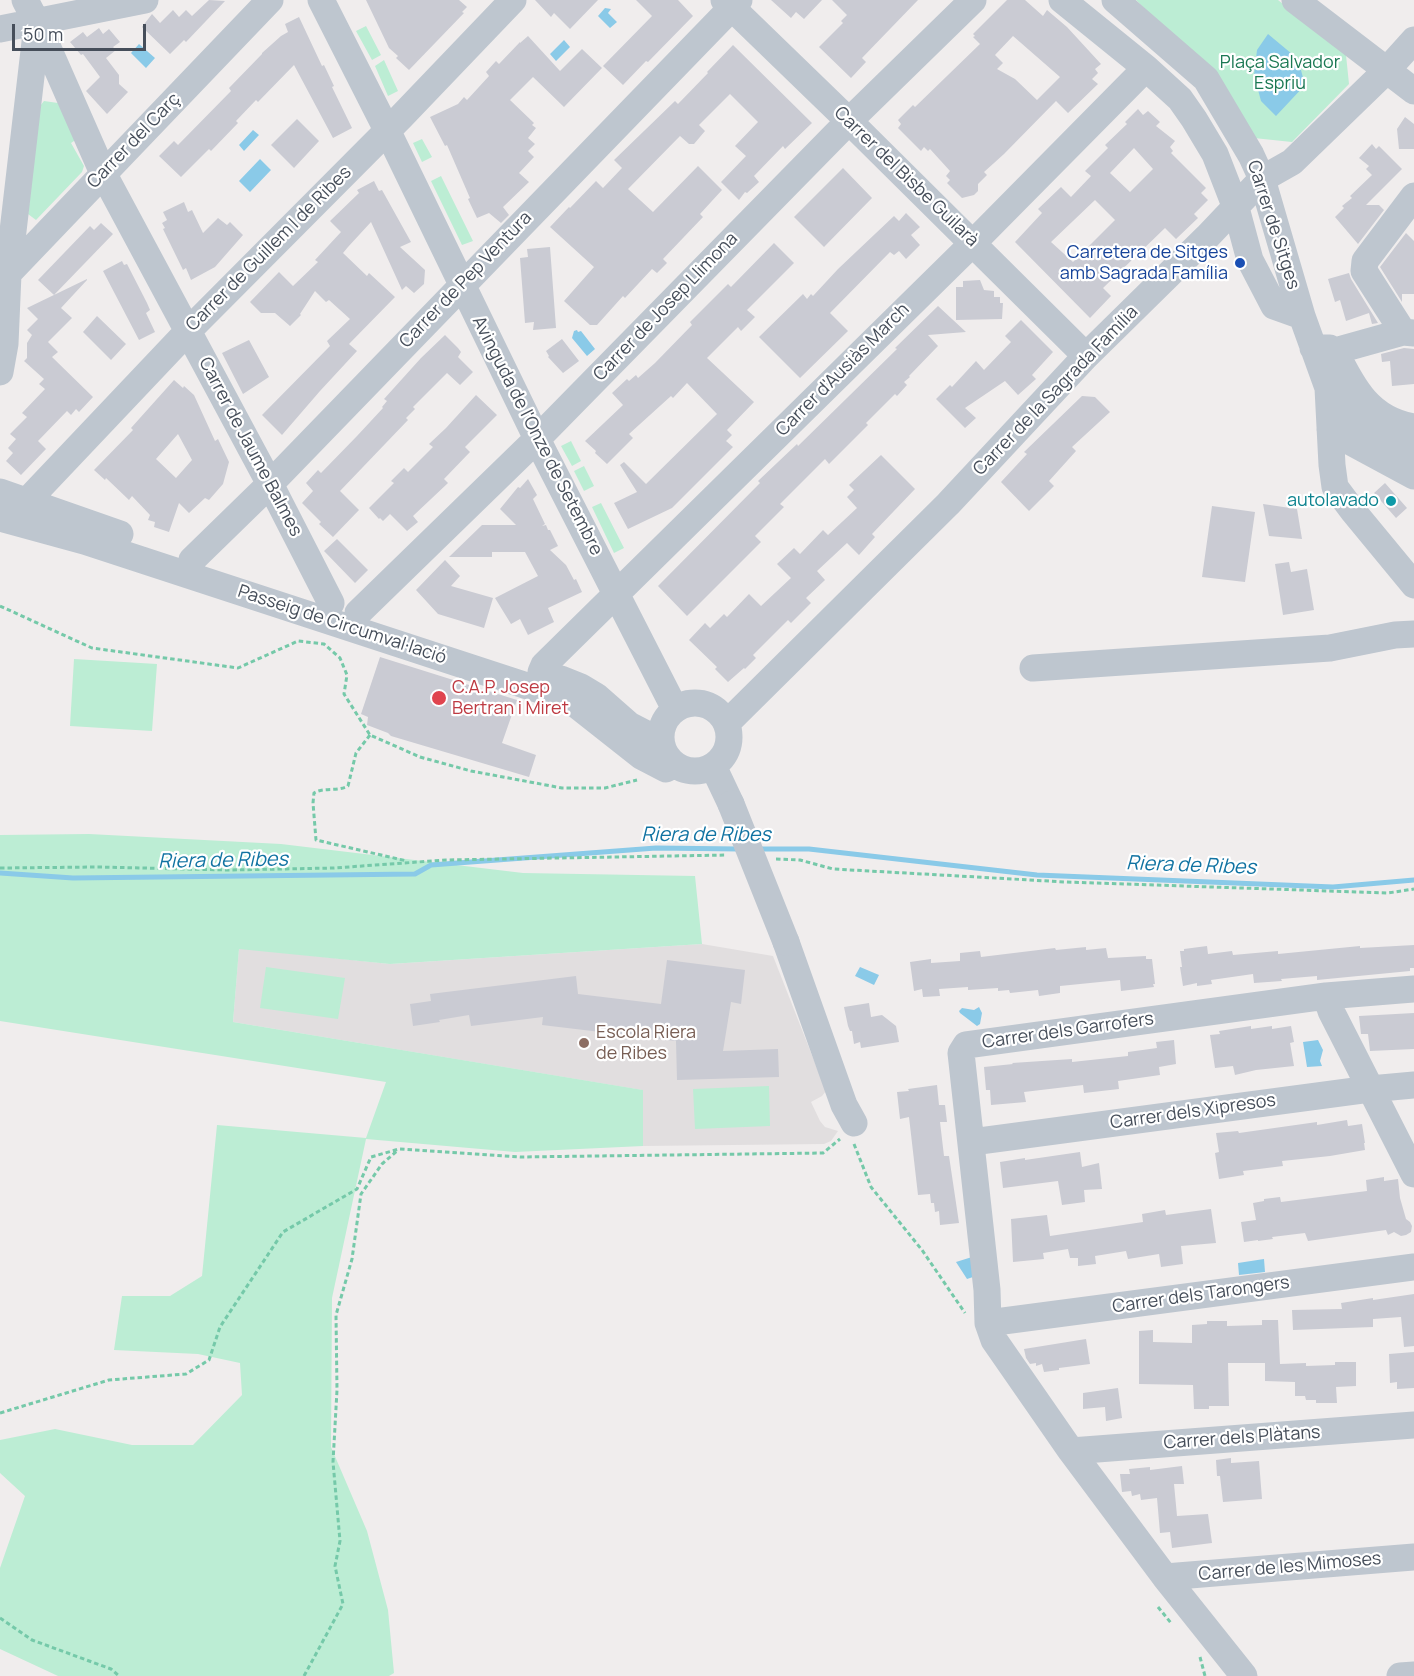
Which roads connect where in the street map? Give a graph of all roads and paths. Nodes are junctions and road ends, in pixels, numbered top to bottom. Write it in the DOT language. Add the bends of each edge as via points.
graph roads {
  1 [pos="145,0"];
  2 [pos="270,0"];
  3 [pos="321,0"];
  4 [pos="513,0"];
  5 [pos="973,0"];
  6 [pos="1062,0"];
  7 [pos="1115,0"];
  8 [pos="1295,0"];
  9 [pos="731,3"];
  10 [pos="34,8"];
  11 [pos="0,29"];
  12 [pos="1414,40"];
  13 [pos="1146,68"];
  14 [pos="1387,70"];
  15 [pos="1414,91"];
  16 [pos="849,121"];
  17 [pos="387,130"];
  18 [pos="103,173"];
  19 [pos="1262,179"];
  20 [pos="1414,196"];
  21 [pos="1236,208"];
  22 [pos="973,243"];
  23 [pos="4,278"];
  24 [pos="462,285"];
  25 [pos="1302,316"];
  26 [pos="189,330"];
  27 [pos="1409,332"];
  28 [pos="1324,349"];
  29 [pos="1086,356"];
  30 [pos="0,372"];
  31 [pos="1328,388"];
  32 [pos="1414,427"];
  33 [pos="1330,429"];
  34 [pos="537,439"];
  35 [pos="1414,454"];
  36 [pos="1383,459"];
  37 [pos="1414,476"];
  38 [pos="270,484"];
  39 [pos="0,492"];
  40 [pos="1414,495"];
  41 [pos="27,501"];
  42 [pos="0,518"];
  43 [pos="192,560"];
  44 [pos="1414,585"];
  45 [pos="616,594"];
  46 [pos="331,603"];
  47 [pos="0,606"];
  48 [pos="358,613"];
  49 [pos="1414,634"];
  50 [pos="1033,668"];
  51 [pos="542,672"];
  52 [pos="675,709"];
  53 [pos="727,723"];
  54 [pos="370,735"];
  55 [pos="660,741"];
  56 [pos="713,766"];
  57 [pos="666,769"];
  58 [pos="734,856"];
  59 [pos="767,858"];
  60 [pos="410,862"];
  61 [pos="0,867"];
  62 [pos="1414,890"];
  63 [pos="1414,989"];
  64 [pos="1326,996"];
  65 [pos="1414,1085"];
  66 [pos="1370,1089"];
  67 [pos="854,1123"];
  68 [pos="972,1142"];
  69 [pos="399,1149"];
  70 [pos="1414,1174"];
  71 [pos="1414,1267"];
  72 [pos="977,1319"];
  73 [pos="0,1413"];
  74 [pos="1414,1425"];
  75 [pos="1071,1451"];
  76 [pos="1414,1557"];
  77 [pos="1165,1577"];
  78 [pos="1156,1603"];
  79 [pos="0,1618"];
  80 [pos="1177,1629"];
  81 [pos="1200,1655"];
  82 [pos="1414,1675"];
  83 [pos="119,1676"];
  84 [pos="304,1676"];
  85 [pos="1206,1676"];
  86 [pos="1244,1676"];
  87 [pos="1400,1676"];
  1 -- 10 [label="street"];
  2 -- 18 [label="street, Carrer del Carç"];
  3 -- 17 [label="street, Avinguda de l'Onze de Setembre"];
  4 -- 17 [label="street, Carrer de Guillem I de Ribes"];
  5 -- 16 [label="street, Carrer de Josep Llimona"];
  6 -- 13 [label="street"];
  7 -- 19 [label="street, Carrer de Sitges" via="1206,79"];
  8 -- 14 [label="street"];
  9 -- 16 [label="street, Carrer del Bisbe Guilarà"];
  9 -- 24 [label="street, Carrer de Pep Ventura"];
  10 -- 11 [label="street"];
  10 -- 18 [label="street, Carrer de Jaume Balmes"];
  10 -- 23 [label="street"];
  12 -- 14 [label="street, Carrer de la Sagrada Família"];
  13 -- 21 [label="street" via="1194,119 1215,154"];
  13 -- 22 [label="street, Carrer d'Ausiàs March"];
  14 -- 15 [label="street"];
  14 -- 19 [label="street, Carrer de la Sagrada Família" via="1292,162"];
  16 -- 22 [label="street, Carrer del Bisbe Guilarà"];
  16 -- 34 [label="street, Carrer de Josep Llimona"];
  17 -- 24 [label="street, Avinguda de l'Onze de Setembre"];
  17 -- 26 [label="street, Carrer de Guillem I de Ribes"];
  18 -- 23 [label="street, Carrer del Carç"];
  18 -- 26 [label="street, Carrer de Jaume Balmes"];
  19 -- 21 [label="street, Carrer de la Sagrada Família"];
  19 -- 25 [label="street, Carrer de Sitges"];
  20 -- 27 [label="street" via="1365,261 1364,271"];
  21 -- 25 [label="street" via="1250,260 1274,306"];
  21 -- 29 [label="street, Carrer de la Sagrada Família"];
  22 -- 29 [label="street, Carrer del Bisbe Guilarà"];
  22 -- 45 [label="street, Carrer d'Ausiàs March"];
  23 -- 30 [label="street" via="5,344"];
  24 -- 34 [label="street, Avinguda de l'Onze de Setembre"];
  24 -- 38 [label="street, Carrer de Pep Ventura"];
  25 -- 28 [label="street, Carrer de Sitges"];
  26 -- 38 [label="street, Carrer de Jaume Balmes"];
  26 -- 41 [label="street, Carrer de Guillem I de Ribes"];
  27 -- 28 [label="street"];
  28 -- 31 [label="street, Carrer de Sitges"];
  28 -- 32 [label="street" via="1376,411 1397,424"];
  29 -- 53 [label="street, Carrer de la Sagrada Família" via="948,504"];
  31 -- 33 [label="street"];
  31 -- 35 [label="street, Carrer de Sitges" via="1358,421"];
  33 -- 36 [label="street"];
  33 -- 44 [label="street" via="1335,487"];
  34 -- 45 [label="street, Avinguda de l'Onze de Setembre"];
  34 -- 48 [label="street, Carrer de Josep Llimona"];
  36 -- 37 [label="street"];
  36 -- 40 [label="street" via="1399,484"];
  38 -- 43 [label="street, Carrer de Pep Ventura"];
  38 -- 46 [label="street, Carrer de Jaume Balmes"];
  39 -- 41 [label="street, Passeig de Circumval·lació"];
  41 -- 43 [label="street, Passeig de Circumval·lació"];
  42 -- 57 [label="street, Passeig de Circumval·lació" via="84,541 570,700 641,756"];
  43 -- 46 [label="street, Passeig de Circumval·lació"];
  45 -- 51 [label="street, Carrer d'Ausiàs March" via="544,665"];
  45 -- 52 [label="street, Avinguda de l'Onze de Setembre"];
  46 -- 48 [label="street, Passeig de Circumval·lació"];
  47 -- 54 [label="path" via="92,648 238,668 298,641 324,644 340,658 347,675 344,694"];
  48 -- 51 [label="street, Passeig de Circumval·lació"];
  49 -- 50 [label="street" via="1330,648"];
  51 -- 55 [label="street, Passeig de Circumval·lació" via="581,687 604,701 629,725"];
  52 -- 53 [label="street" via="699,703 710,706"];
  52 -- 55 [label="street" via="662,726"];
  53 -- 56 [label="street" via="728,747"];
  54 -- 57 [label="path" via="420,757 562,788 605,788"];
  54 -- 60 [label="path" via="356,753 348,786 314,793 316,840"];
  55 -- 56 [label="street" via="665,755 685,770 702,771"];
  56 -- 67 [label="street, bridge" via="786,942 844,1105"];
  58 -- 60 [label="path"];
  59 -- 62 [label="path" via="800,860 833,869 1066,882 1389,893"];
  60 -- 61 [label="path" via="229,870"];
  63 -- 64 [label="street, Carrer dels Garrofers"];
  64 -- 66 [label="street"];
  64 -- 68 [label="street, Carrer dels Garrofers" via="966,1045 961,1053"];
  65 -- 66 [label="street, Carrer dels Xipresos"];
  66 -- 68 [label="street, Carrer dels Xipresos"];
  66 -- 70 [label="street"];
  67 -- 69 [label="path" via="823,1153 520,1157"];
  67 -- 72 [label="path" via="854,1144 871,1186"];
  68 -- 72 [label="street, Carrer dels Garrofers" via="987,1290"];
  69 -- 73 [label="path" via="371,1157 357,1189 283,1232 220,1327 209,1360 186,1374 109,1380"];
  69 -- 84 [label="path" via="382,1164 361,1194 352,1259 336,1316 333,1462 340,1540 335,1566 343,1604"];
  71 -- 72 [label="street, Carrer dels Tarongers"];
  72 -- 75 [label="street"];
  74 -- 75 [label="street, Carrer dels Plàtans"];
  75 -- 77 [label="street"];
  76 -- 77 [label="street, Carrer de les Mimoses"];
  77 -- 86 [label="street"];
  78 -- 80 [label="path"];
  79 -- 83 [label="path" via="32,1640"];
  81 -- 85 [label="path"];
  82 -- 87 [label="street"];
}
